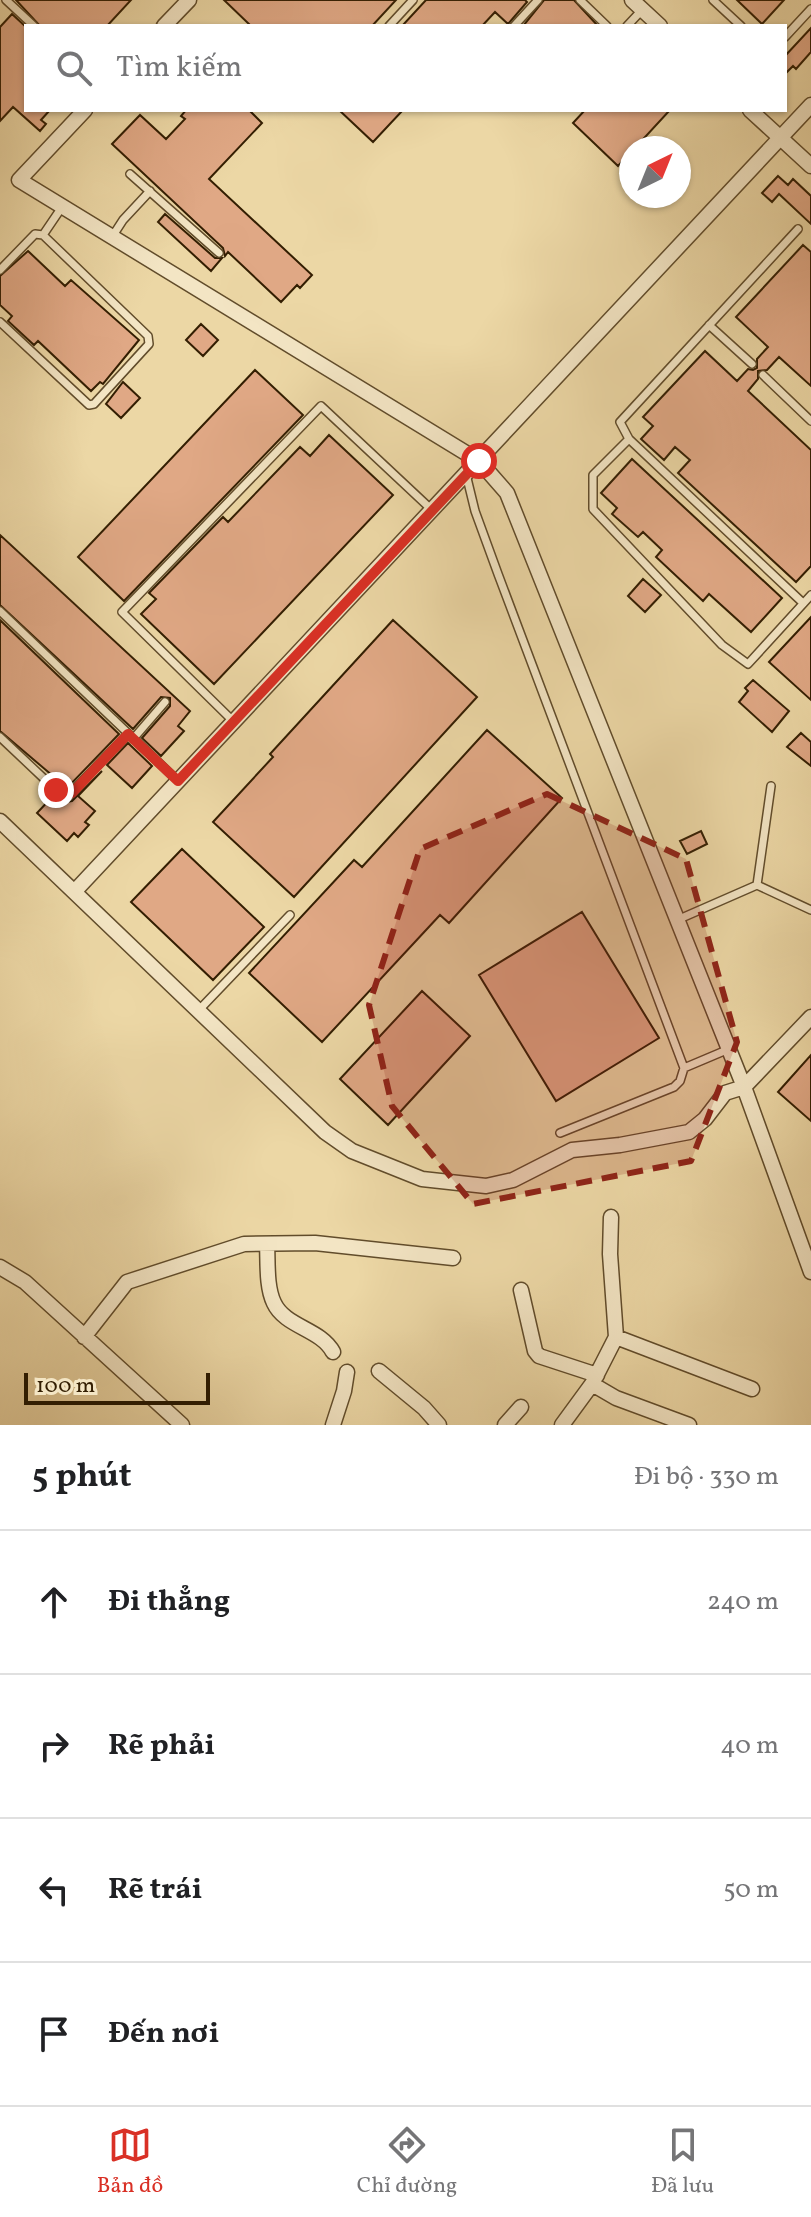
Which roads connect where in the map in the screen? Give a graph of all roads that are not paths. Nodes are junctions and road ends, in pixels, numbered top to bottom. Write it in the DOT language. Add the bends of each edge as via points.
graph roads {
  1 [pos="6,0"];
  2 [pos="189,0"];
  3 [pos="413,0"];
  4 [pos="538,0"];
  5 [pos="580,0"];
  6 [pos="713,0"];
  7 [pos="637,5"];
  8 [pos="811,9"];
  9 [pos="32,24"];
  10 [pos="166,24"];
  11 [pos="391,24"];
  12 [pos="516,24"];
  13 [pos="605,24"];
  14 [pos="628,24"];
  15 [pos="658,24"];
  16 [pos="735,24"];
  17 [pos="787,35"];
  18 [pos="811,105"];
  19 [pos="83,112"];
  20 [pos="752,112"];
  21 [pos="780,138"];
  22 [pos="811,166"];
  23 [pos="130,174"];
  24 [pos="150,191"];
  25 [pos="62,206"];
  26 [pos="798,229"];
  27 [pos="43,235"];
  28 [pos="112,237"];
  29 [pos="219,253"];
  30 [pos="0,270"];
  31 [pos="0,322"];
  32 [pos="709,325"];
  33 [pos="752,364"];
  34 [pos="763,375"];
  35 [pos="811,421"];
  36 [pos="629,439"];
  37 [pos="479,461"];
  38 [pos="466,474"];
  39 [pos="432,510"];
  40 [pos="811,595"];
  41 [pos="803,603"];
  42 [pos="0,611"];
  43 [pos="165,702"];
  44 [pos="234,722"];
  45 [pos="131,736"];
  46 [pos="0,737"];
  47 [pos="178,781"];
  48 [pos="771,786"];
  49 [pos="0,821"];
  50 [pos="757,885"];
  51 [pos="75,891"];
  52 [pos="811,910"];
  53 [pos="290,915"];
  54 [pos="677,920"];
  55 [pos="198,1011"];
  56 [pos="811,1017"];
  57 [pos="729,1049"];
  58 [pos="684,1068"];
  59 [pos="744,1087"];
  60 [pos="560,1133"];
  61 [pos="611,1217"];
  62 [pos="267,1244"];
  63 [pos="453,1258"];
  64 [pos="0,1267"];
  65 [pos="811,1272"];
  66 [pos="521,1290"];
  67 [pos="84,1337"];
  68 [pos="616,1337"];
  69 [pos="333,1352"];
  70 [pos="379,1371"];
  71 [pos="347,1372"];
  72 [pos="595,1380"];
  73 [pos="752,1389"];
  74 [pos="521,1407"];
  75 [pos="683,1424"];
  76 [pos="182,1425"];
  77 [pos="333,1425"];
  78 [pos="439,1425"];
  79 [pos="505,1425"];
  80 [pos="562,1425"];
  1 -- 9 [label="lane"];
  2 -- 10 [label="street"];
  3 -- 11 [label="lane"];
  4 -- 12 [label="lane"];
  5 -- 13 [label="lane"];
  6 -- 16 [label="lane"];
  7 -- 14 [label="lane"];
  7 -- 15 [label="street"];
  8 -- 17 [label="lane"];
  18 -- 21 [label="street"];
  19 -- 25 [label="street" via="19,180"];
  20 -- 21 [label="street"];
  21 -- 22 [label="street"];
  21 -- 37 [label="street"];
  23 -- 24 [label="lane"];
  24 -- 28 [label="lane"];
  24 -- 29 [label="lane"];
  25 -- 27 [label="lane"];
  25 -- 28 [label="street"];
  26 -- 32 [label="lane"];
  27 -- 30 [label="lane" via="35,234"];
  27 -- 31 [label="lane" via="148,336 149,344 89,405"];
  28 -- 37 [label="street"];
  32 -- 33 [label="lane"];
  32 -- 36 [label="lane" via="620,422"];
  34 -- 35 [label="lane"];
  36 -- 41 [label="lane"];
  36 -- 41 [label="lane" via="593,475 593,509 722,645 748,664"];
  37 -- 38 [label="street"];
  37 -- 54 [label="street" via="507,493"];
  38 -- 39 [label="street"];
  38 -- 58 [label="lane" via="498,574"];
  39 -- 44 [label="street"];
  39 -- 44 [label="lane" via="321,406 122,612"];
  40 -- 41 [label="lane"];
  42 -- 45 [label="lane"];
  43 -- 45 [label="lane"];
  44 -- 47 [label="street"];
  45 -- 46 [label="lane" via="68,796"];
  45 -- 47 [label="lane"];
  47 -- 51 [label="street"];
  48 -- 50 [label="lane"];
  49 -- 51 [label="street"];
  50 -- 52 [label="lane"];
  50 -- 54 [label="lane"];
  51 -- 55 [label="street"];
  53 -- 55 [label="lane"];
  54 -- 57 [label="street"];
  55 -- 59 [label="street" via="325,1132 352,1151 406,1175 439,1182 486,1186 523,1177 572,1150 689,1132 725,1093"];
  56 -- 59 [label="street"];
  57 -- 58 [label="lane"];
  57 -- 59 [label="street"];
  58 -- 60 [label="lane" via="674,1087"];
  59 -- 65 [label="street"];
  61 -- 68 [label="street"];
  62 -- 63 [label="street" via="315,1243"];
  62 -- 67 [label="street" via="244,1244 127,1282"];
  62 -- 69 [label="street" via="275,1305"];
  64 -- 67 [label="street" via="25,1282"];
  66 -- 72 [label="street" via="539,1356"];
  67 -- 76 [label="street"];
  68 -- 72 [label="street"];
  68 -- 73 [label="street"];
  70 -- 78 [label="street"];
  71 -- 77 [label="street"];
  72 -- 75 [label="street" via="616,1398"];
  72 -- 80 [label="street"];
  74 -- 79 [label="street"];
}
